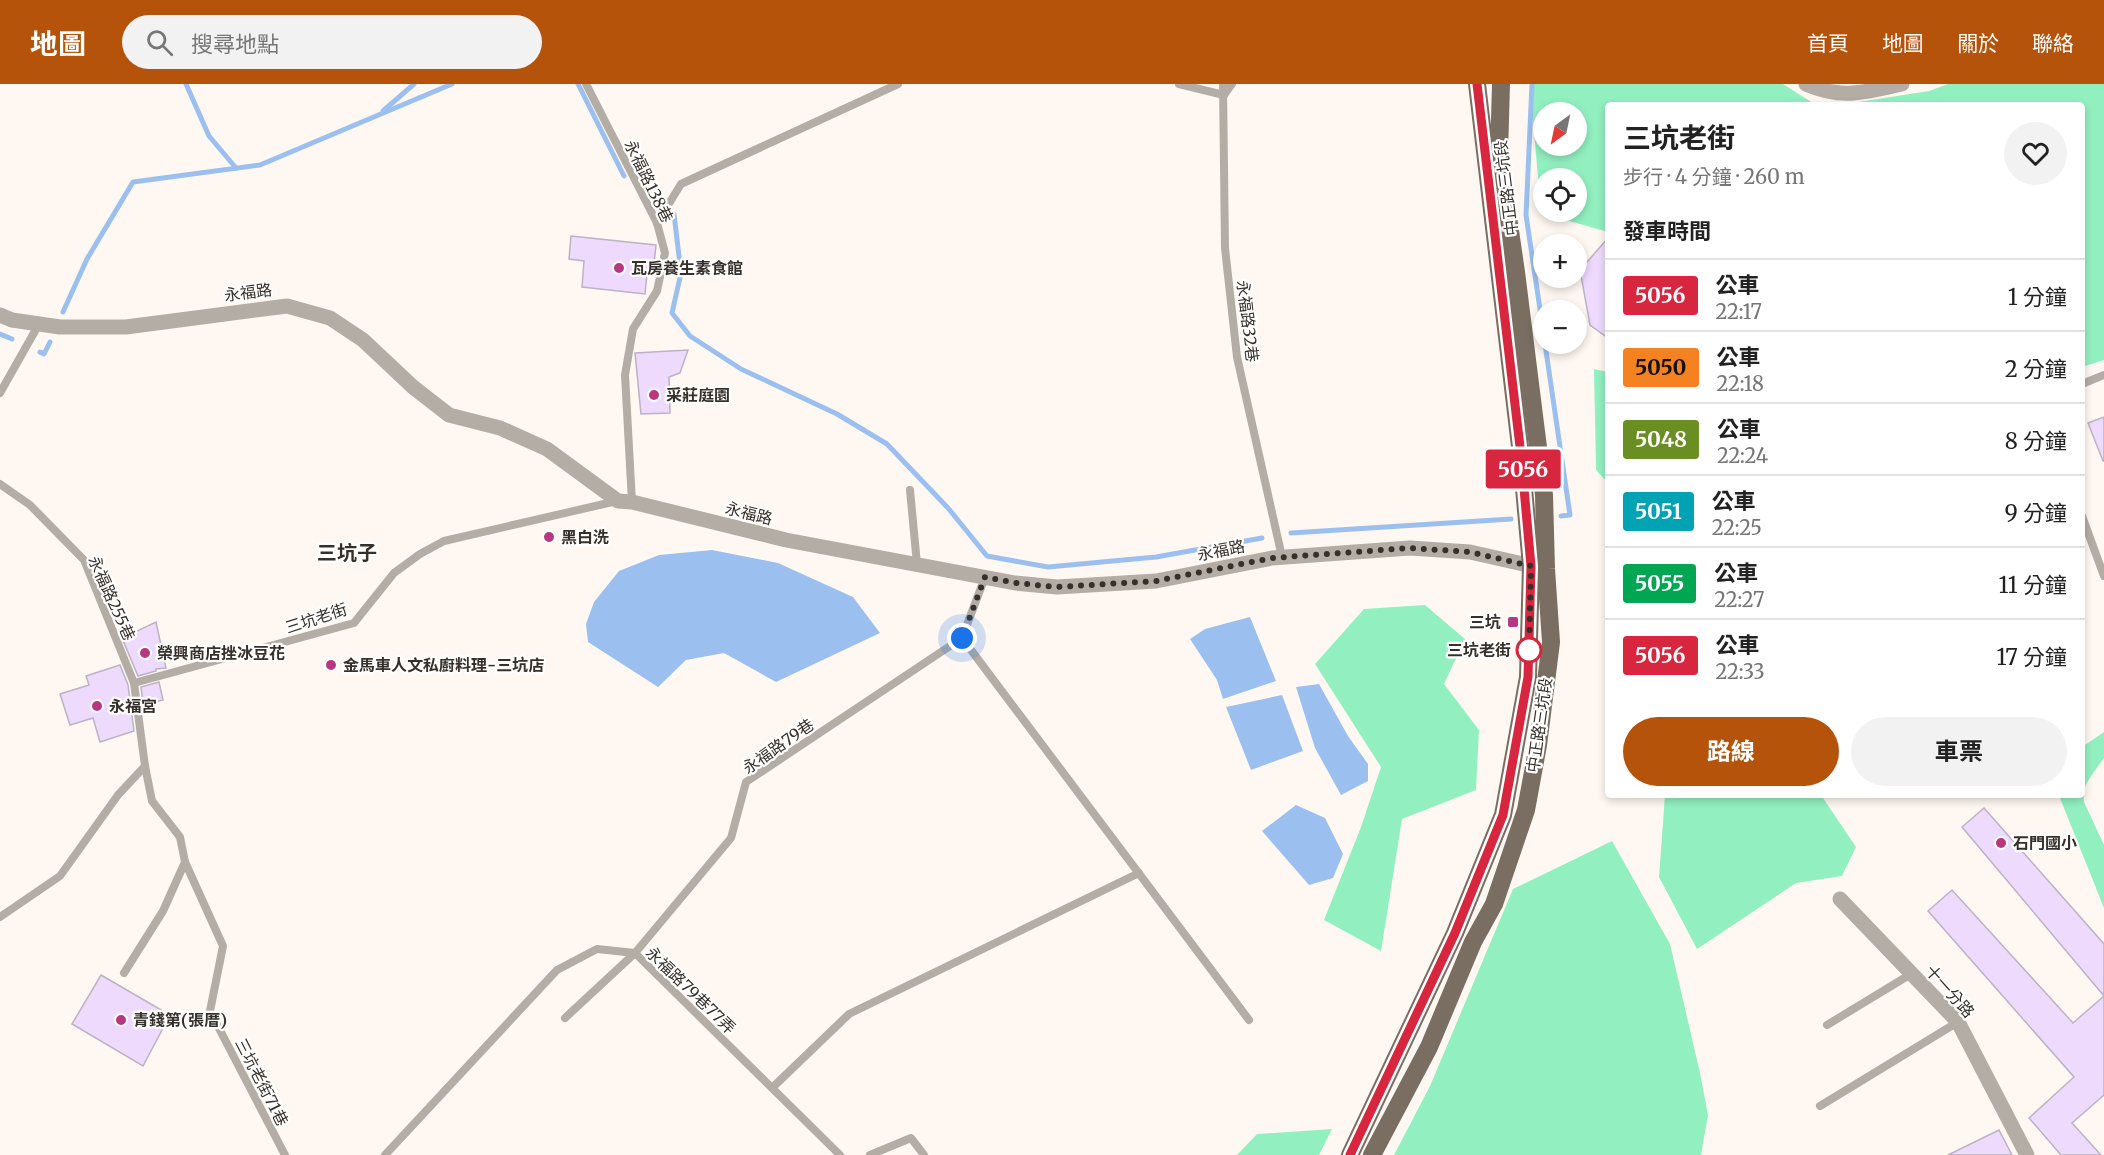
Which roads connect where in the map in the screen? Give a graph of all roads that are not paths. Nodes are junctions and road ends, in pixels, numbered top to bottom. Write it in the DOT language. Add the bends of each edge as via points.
graph roads {
  1 [pos="586,84"];
  2 [pos="898,84"];
  3 [pos="1179,84"];
  4 [pos="1223,84"];
  5 [pos="1232,84"];
  6 [pos="1477,84"];
  7 [pos="1501,84"];
  8 [pos="1806,84"];
  9 [pos="1902,84"];
  10 [pos="1224,95"];
  11 [pos="657,223"];
  12 [pos="0,315"];
  13 [pos="39,324"];
  14 [pos="2104,375"];
  15 [pos="2085,383"];
  16 [pos="0,393"];
  17 [pos="0,484"];
  18 [pos="910,490"];
  19 [pos="625,501"];
  20 [pos="2085,524"];
  21 [pos="1282,557"];
  22 [pos="917,564"];
  23 [pos="1539,567"];
  24 [pos="2104,576"];
  25 [pos="985,577"];
  26 [pos="962,638"];
  27 [pos="135,683"];
  28 [pos="145,766"];
  29 [pos="185,862"];
  30 [pos="1139,873"];
  31 [pos="1840,899"];
  32 [pos="0,917"];
  33 [pos="635,953"];
  34 [pos="124,973"];
  35 [pos="1911,974"];
  36 [pos="565,1018"];
  37 [pos="1250,1020"];
  38 [pos="1958,1022"];
  39 [pos="1827,1024"];
  40 [pos="772,1088"];
  41 [pos="1820,1106"];
  42 [pos="285,1155"];
  43 [pos="385,1155"];
  44 [pos="840,1155"];
  45 [pos="870,1155"];
  46 [pos="924,1155"];
  47 [pos="1350,1155"];
  48 [pos="1372,1155"];
  49 [pos="2027,1155"];
  1 -- 11 [label="lane, 永福路138巷"];
  2 -- 11 [label="lane" via="681,183"];
  3 -- 10 [label="lane"];
  4 -- 10 [label="lane, 永福路32巷"];
  5 -- 10 [label="lane"];
  6 -- 23 [label="main road, 中正路三坑段" via="1521,455"];
  7 -- 23 [label="main road, 中正路三坑段" via="1499,155 1544,495"];
  8 -- 9 [label="street" via="1852,95"];
  10 -- 21 [label="lane, 永福路32巷" via="1226,248 1237,357"];
  11 -- 19 [label="lane, 永福路138巷" via="665,253 657,291 633,329 625,375"];
  12 -- 13 [label="street, 永福路"];
  13 -- 16 [label="lane"];
  13 -- 19 [label="street, 永福路" via="126,327 287,306 330,318 363,340 448,415 500,428 547,449"];
  14 -- 15 [label="lane"];
  17 -- 27 [label="lane, 永福路255巷" via="30,505 84,560"];
  18 -- 22 [label="lane"];
  19 -- 22 [label="street, 永福路" via="786,540"];
  19 -- 27 [label="lane, 三坑老街" via="444,541 394,573 354,623"];
  20 -- 24 [label="lane"];
  21 -- 23 [label="street, 永福路" via="1410,548 1470,552"];
  21 -- 25 [label="street, 永福路" via="1145,582 1057,587"];
  22 -- 25 [label="street, 永福路"];
  23 -- 47 [label="main road, 中正路三坑段" via="1528,677 1503,815 1455,933"];
  23 -- 48 [label="main road, 中正路三坑段" via="1551,642 1526,810 1494,904 1473,942 1429,1047"];
  25 -- 26 [label="lane"];
  26 -- 30 [label="lane"];
  26 -- 33 [label="lane, 永福路79巷" via="746,782 731,838"];
  27 -- 28 [label="lane, 三坑老街71巷"];
  28 -- 29 [label="lane, 三坑老街71巷" via="152,801 180,837"];
  28 -- 32 [label="lane" via="118,795 60,876"];
  29 -- 34 [label="lane" via="163,911"];
  29 -- 42 [label="lane, 三坑老街71巷" via="223,946 210,1011"];
  30 -- 37 [label="lane"];
  30 -- 40 [label="lane" via="849,1014"];
  31 -- 35 [label="street, 十一分路"];
  33 -- 36 [label="lane, 永福路79巷"];
  33 -- 40 [label="lane, 永福路79巷77弄"];
  33 -- 43 [label="lane, 永福路79巷77弄" via="597,949 557,970"];
  35 -- 38 [label="street, 十一分路"];
  35 -- 39 [label="lane"];
  38 -- 41 [label="lane"];
  38 -- 49 [label="street, 十一分路"];
  40 -- 44 [label="lane, 永福路79巷77弄"];
  45 -- 46 [label="lane" via="911,1138"];
}
